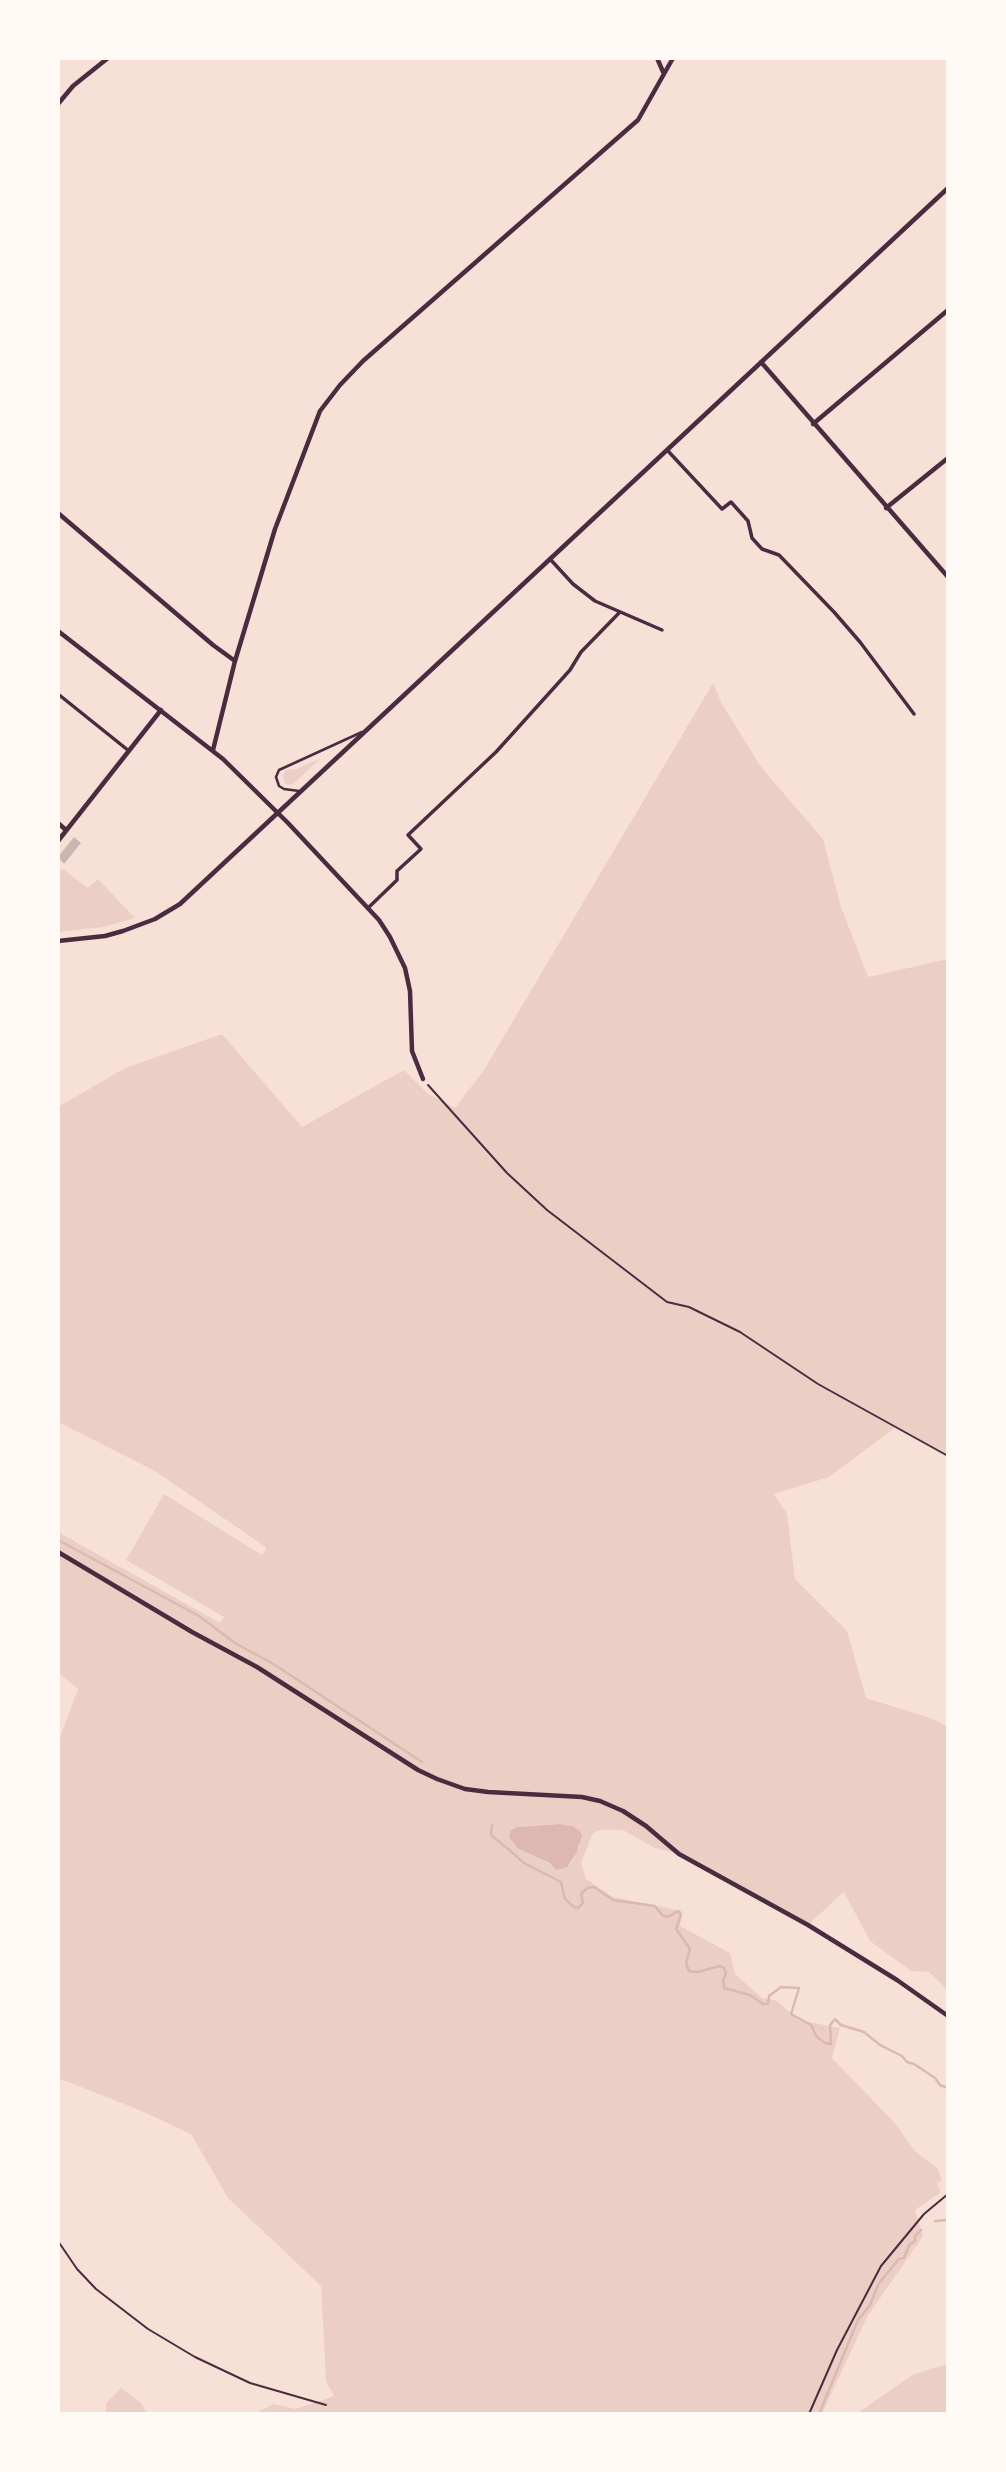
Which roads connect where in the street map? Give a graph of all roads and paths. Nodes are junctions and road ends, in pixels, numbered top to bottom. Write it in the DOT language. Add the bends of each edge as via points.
graph roads {
  1 [pos="108,58"];
  2 [pos="657,58"];
  3 [pos="673,58"];
  4 [pos="664,75"];
  5 [pos="58,104"];
  6 [pos="948,188"];
  7 [pos="948,310"];
  8 [pos="761,362"];
  9 [pos="813,424"];
  10 [pos="668,451"];
  11 [pos="948,457"];
  12 [pos="887,508"];
  13 [pos="58,513"];
  14 [pos="550,559"];
  15 [pos="948,577"];
  16 [pos="619,613"];
  17 [pos="662,630"];
  18 [pos="58,631"];
  19 [pos="236,661"];
  20 [pos="58,694"];
  21 [pos="161,710"];
  22 [pos="914,714"];
  23 [pos="365,731"];
  24 [pos="213,750"];
  25 [pos="129,751"];
  26 [pos="300,791"];
  27 [pos="277,812"];
  28 [pos="58,823"];
  29 [pos="66,830"];
  30 [pos="58,841"];
  31 [pos="368,908"];
  32 [pos="58,941"];
  33 [pos="423,1079"];
  34 [pos="948,1456"];
  35 [pos="58,1552"];
  36 [pos="948,2016"];
  37 [pos="948,2194"];
  38 [pos="58,2241"];
  39 [pos="326,2405"];
  40 [pos="809,2414"];
  1 -- 5 [label="street"];
  2 -- 4 [label="street"];
  3 -- 4 [label="street"];
  4 -- 19 [label="street" via="631,127 363,361 320,411 275,529"];
  6 -- 8 [label="street"];
  7 -- 9 [label="street"];
  8 -- 9 [label="street"];
  8 -- 10 [label="street"];
  9 -- 12 [label="street"];
  10 -- 14 [label="street"];
  10 -- 22 [label="street" via="722,509 731,502 748,521 752,538 762,549 779,555 834,612"];
  11 -- 12 [label="street"];
  12 -- 15 [label="street"];
  13 -- 19 [label="street"];
  14 -- 16 [label="street" via="589,597"];
  14 -- 23 [label="street"];
  16 -- 17 [label="street"];
  16 -- 31 [label="street" via="496,752 408,835 421,849"];
  18 -- 21 [label="street"];
  19 -- 24 [label="street"];
  20 -- 25 [label="street"];
  21 -- 24 [label="street"];
  21 -- 25 [label="street"];
  23 -- 26 [label="street"];
  23 -- 26 [label="lane" via="280,769 279,786"];
  24 -- 27 [label="street"];
  25 -- 29 [label="street"];
  26 -- 27 [label="street"];
  27 -- 31 [label="street"];
  27 -- 32 [label="street" via="168,912 104,936"];
  28 -- 29 [label="street"];
  29 -- 30 [label="street"];
  31 -- 33 [label="street" via="390,937 405,968 412,1051"];
  33 -- 34 [label="path" via="506,1173 667,1302 689,1307 740,1332 818,1384"];
  35 -- 36 [label="street" via="257,1667 437,1779 477,1790 582,1797 623,1811 679,1854 808,1925"];
  37 -- 40 [label="path" via="923,2214 881,2266"];
  38 -- 39 [label="path" via="96,2289 148,2329 250,2383"];
}
